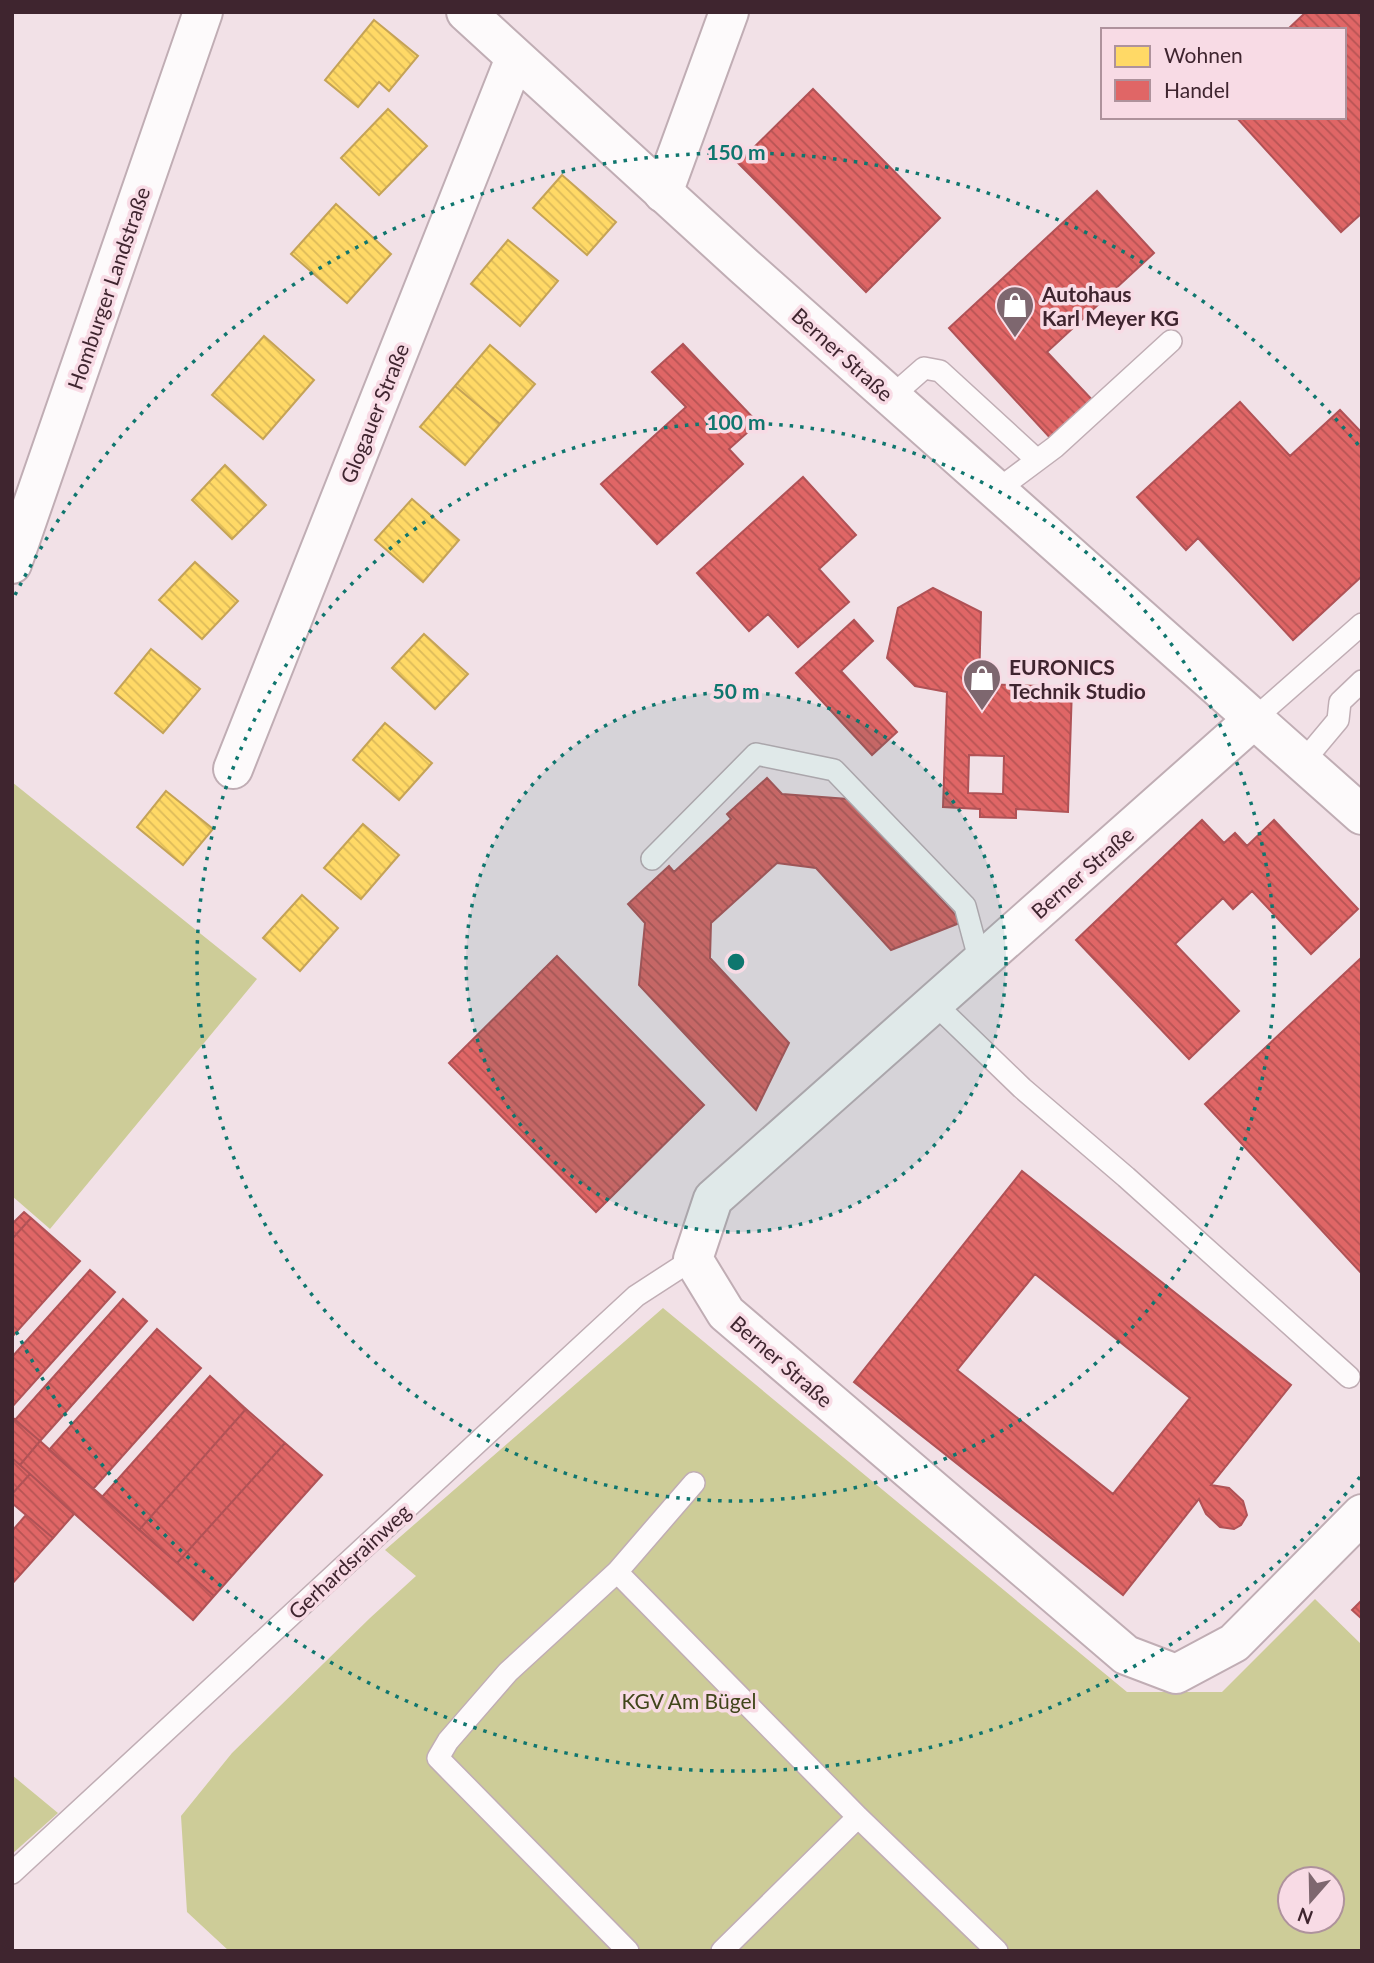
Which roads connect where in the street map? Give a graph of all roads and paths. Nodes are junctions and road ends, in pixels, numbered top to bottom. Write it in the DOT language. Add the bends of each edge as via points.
graph roads {
  1 [pos="203,12"];
  2 [pos="466,12"];
  3 [pos="729,12"];
  4 [pos="515,58"];
  5 [pos="663,193"];
  6 [pos="1171,341"];
  7 [pos="891,397"];
  8 [pos="1037,460"];
  9 [pos="996,491"];
  10 [pos="12,564"];
  11 [pos="1362,624"];
  12 [pos="1362,681"];
  13 [pos="1253,720"];
  14 [pos="1302,763"];
  15 [pos="233,769"];
  16 [pos="1362,815"];
  17 [pos="652,859"];
  18 [pos="980,962"];
  19 [pos="934,1003"];
  20 [pos="693,1259"];
  21 [pos="1349,1377"];
  22 [pos="694,1483"];
  23 [pos="1362,1514"];
  24 [pos="617,1572"];
  25 [pos="858,1817"];
  26 [pos="12,1873"];
  27 [pos="628,1951"];
  28 [pos="722,1951"];
  29 [pos="997,1951"];
  1 -- 10 [label="street, Homburger Landstraße"];
  2 -- 4 [label="street, Berner Straße"];
  3 -- 5 [label="street"];
  4 -- 5 [label="street, Berner Straße"];
  4 -- 15 [label="street, Glogauer Straße"];
  5 -- 7 [label="street, Berner Straße"];
  6 -- 8 [label="lane"];
  7 -- 8 [label="lane" via="925,368 940,371"];
  7 -- 9 [label="street, Berner Straße"];
  8 -- 9 [label="lane"];
  9 -- 13 [label="street, Berner Straße"];
  11 -- 13 [label="lane"];
  12 -- 14 [label="lane" via="1340,702 1338,720"];
  13 -- 14 [label="street, Berner Straße"];
  13 -- 18 [label="street, Berner Straße"];
  14 -- 16 [label="street, Berner Straße"];
  17 -- 18 [label="lane" via="756,754 835,770 965,906"];
  18 -- 19 [label="street, Berner Straße"];
  19 -- 20 [label="street, Berner Straße" via="713,1199"];
  19 -- 21 [label="lane" via="1022,1088"];
  20 -- 23 [label="street, Berner Straße" via="726,1312 1126,1655 1176,1674 1234,1643"];
  20 -- 26 [label="lane, Gerhardsrainweg" via="636,1296 379,1545"];
  22 -- 24 [label="lane"];
  24 -- 25 [label="lane"];
  24 -- 27 [label="lane" via="508,1672 438,1758"];
  25 -- 28 [label="lane"];
  25 -- 29 [label="lane"];
}
